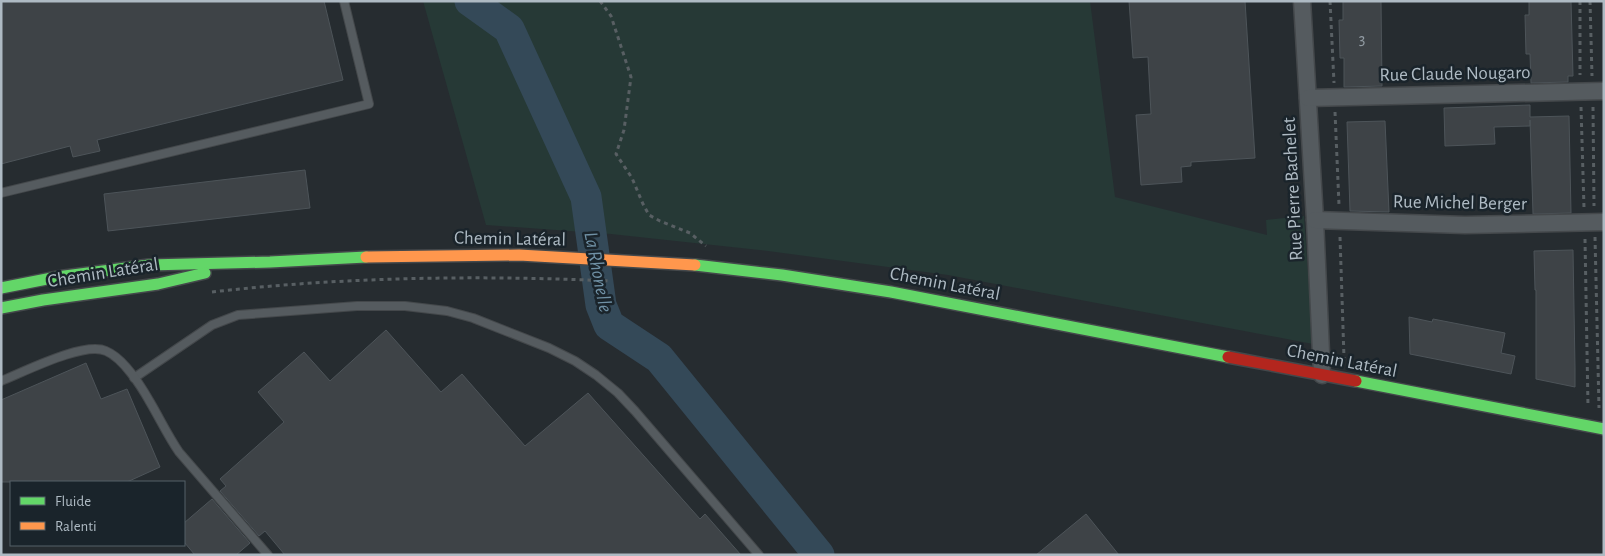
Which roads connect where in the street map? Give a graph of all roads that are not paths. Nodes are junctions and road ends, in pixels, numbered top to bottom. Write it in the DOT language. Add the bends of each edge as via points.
graph roads {
  1 [pos="344,1"];
  2 [pos="1302,1"];
  3 [pos="1604,91"];
  4 [pos="1308,98"];
  5 [pos="1,193"];
  6 [pos="1315,220"];
  7 [pos="1604,222"];
  8 [pos="270,262"];
  9 [pos="1,288"];
  10 [pos="1,308"];
  11 [pos="1322,375"];
  12 [pos="134,378"];
  13 [pos="1,381"];
  14 [pos="1604,429"];
  15 [pos="268,555"];
  16 [pos="759,555"];
  1 -- 5 [label="lane" via="369,104"];
  2 -- 4 [label="street, Rue Pierre Bachelet"];
  3 -- 4 [label="street, Rue Claude Nougaro"];
  4 -- 6 [label="street, Rue Pierre Bachelet"];
  6 -- 7 [label="street, Rue Michel Berger" via="1465,224"];
  6 -- 11 [label="street, Rue Pierre Bachelet"];
  8 -- 9 [label="street, Chemin Latéral" via="139,266"];
  8 -- 10 [label="street, Chemin Latéral"];
  8 -- 11 [label="street, Chemin Latéral" via="441,255 608,259 708,266 891,292"];
  11 -- 14 [label="street, Chemin Latéral"];
  12 -- 13 [label="lane" via="113,354 94,348 67,354"];
  12 -- 15 [label="lane" via="179,452"];
  12 -- 16 [label="lane" via="212,325 245,313 406,306 473,318 564,355 606,383 635,411"];
}
